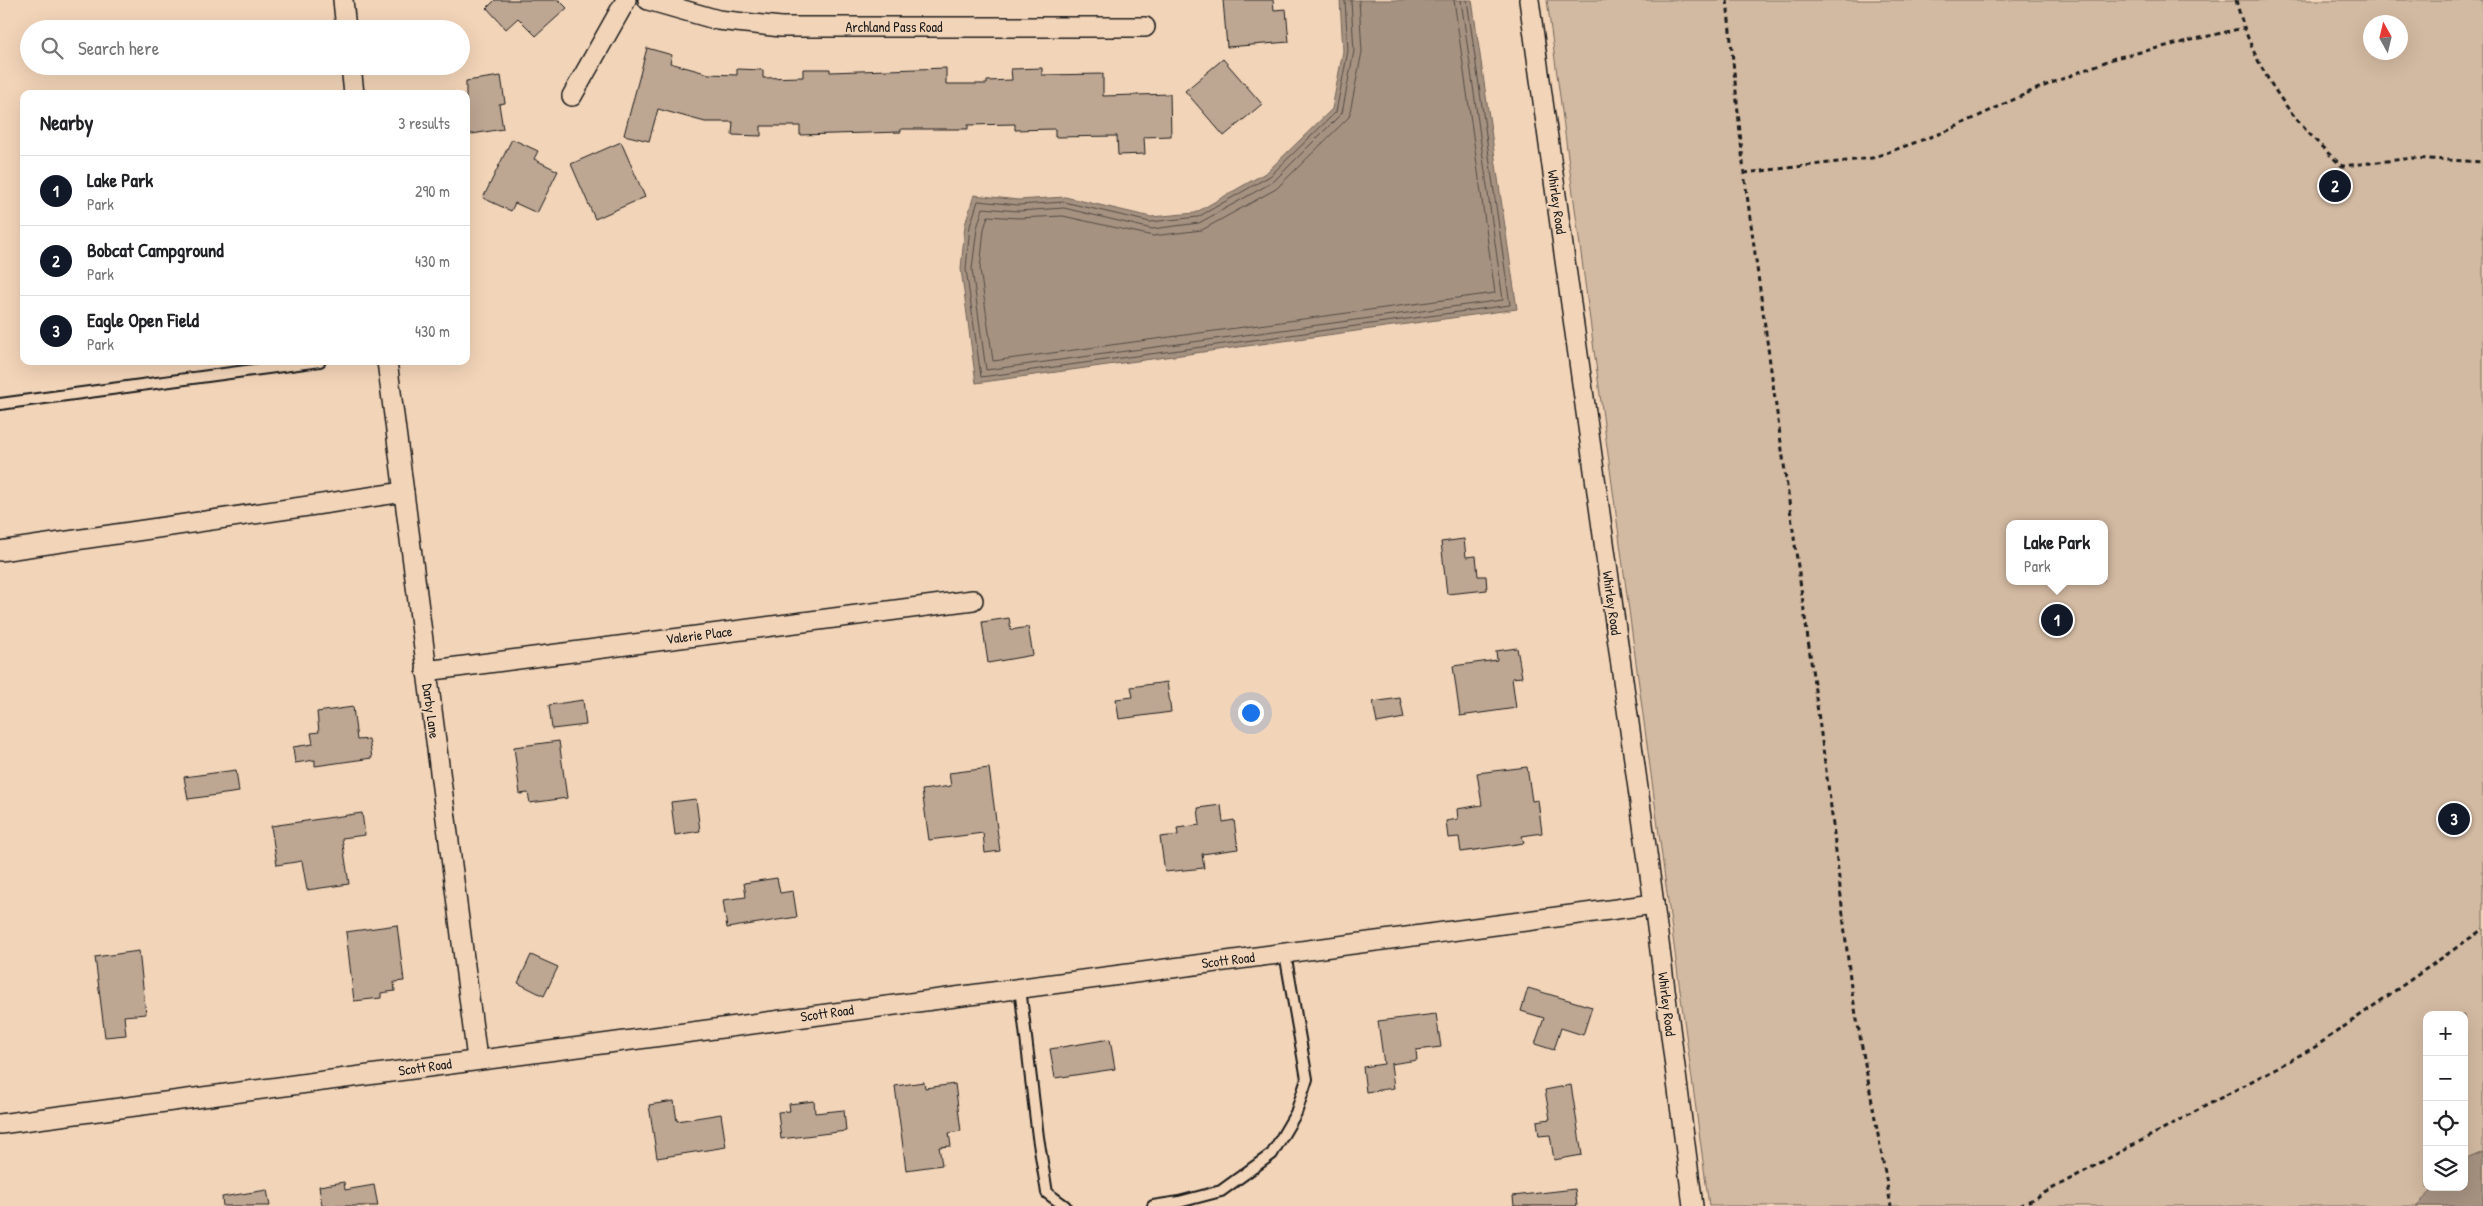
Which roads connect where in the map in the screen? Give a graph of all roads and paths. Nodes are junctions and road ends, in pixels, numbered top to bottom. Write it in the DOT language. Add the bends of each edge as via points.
graph roads {
  1 [pos="343,0"];
  2 [pos="626,0"];
  3 [pos="648,0"];
  4 [pos="1529,0"];
  5 [pos="1727,0"];
  6 [pos="2236,0"];
  7 [pos="345,20"];
  8 [pos="1145,27"];
  9 [pos="2243,28"];
  10 [pos="352,75"];
  11 [pos="354,90"];
  12 [pos="572,96"];
  13 [pos="2483,162"];
  14 [pos="1744,173"];
  15 [pos="290,365"];
  16 [pos="388,365"];
  17 [pos="0,404"];
  18 [pos="404,492"];
  19 [pos="0,551"];
  20 [pos="973,600"];
  21 [pos="426,671"];
  22 [pos="1654,904"];
  23 [pos="2483,929"];
  24 [pos="1285,953"];
  25 [pos="1020,988"];
  26 [pos="477,1060"];
  27 [pos="0,1124"];
  28 [pos="1065,1206"];
  29 [pos="1153,1206"];
  30 [pos="1692,1206"];
  31 [pos="1891,1206"];
  32 [pos="2020,1206"];
  1 -- 7 [label="street"];
  2 -- 12 [label="street"];
  3 -- 8 [label="street, Archland Pass Road" via="718,20 781,27"];
  4 -- 22 [label="street, Whirley Road"];
  5 -- 14 [label="path"];
  6 -- 9 [label="path"];
  9 -- 13 [label="path" via="2280,100 2342,166 2413,158"];
  9 -- 14 [label="path" via="2115,58 2034,90 1947,131 1872,158"];
  10 -- 11 [label="street"];
  14 -- 31 [label="path" via="1831,807 1851,988"];
  15 -- 17 [label="lane"];
  16 -- 18 [label="street, Darby Lane"];
  18 -- 19 [label="street"];
  18 -- 21 [label="street, Darby Lane"];
  20 -- 21 [label="street, Valerie Place"];
  21 -- 26 [label="street, Darby Lane"];
  22 -- 24 [label="street, Scott Road"];
  22 -- 30 [label="street, Whirley Road"];
  23 -- 32 [label="path" via="2315,1047"];
  24 -- 25 [label="street, Scott Road"];
  24 -- 29 [label="lane" via="1307,1079 1296,1113 1272,1154 1221,1191"];
  25 -- 26 [label="street, Scott Road"];
  25 -- 28 [label="lane" via="1047,1193"];
  26 -- 27 [label="street, Scott Road"];
}
